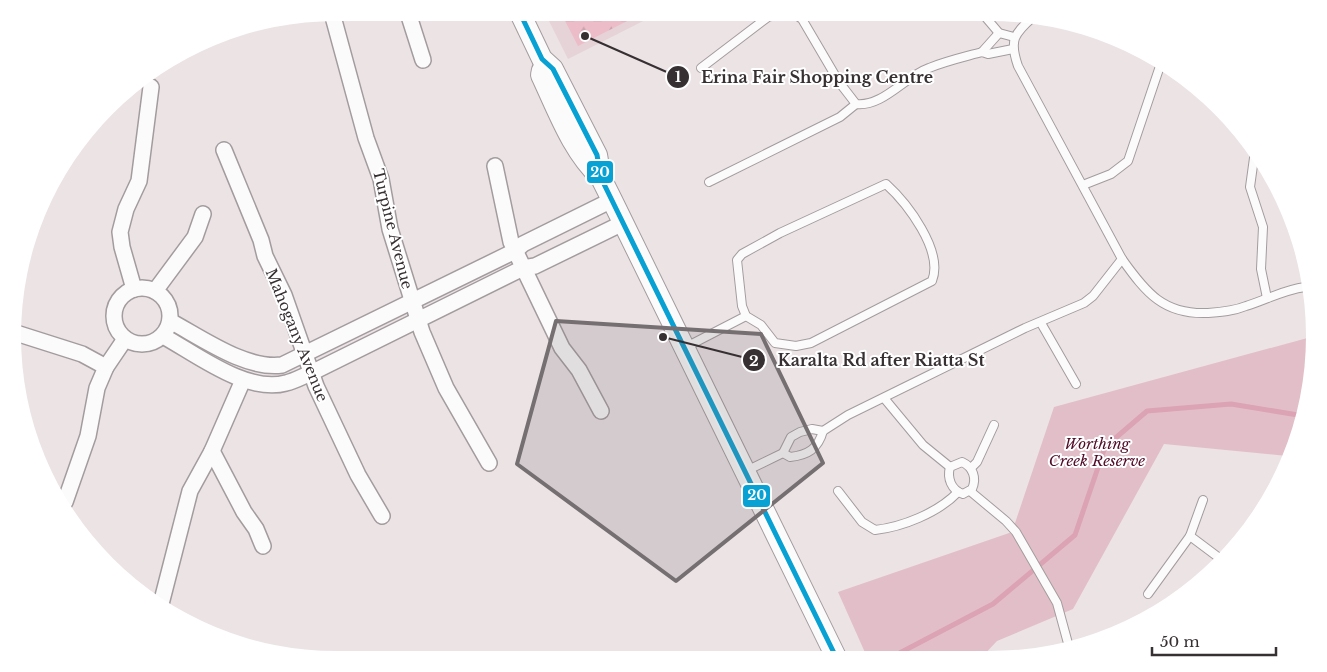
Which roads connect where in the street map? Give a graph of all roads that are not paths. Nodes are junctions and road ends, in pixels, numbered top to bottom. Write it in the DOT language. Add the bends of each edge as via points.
graph roads {
  1 [pos="334,21"];
  2 [pos="411,21"];
  3 [pos="524,21"];
  4 [pos="763,21"];
  5 [pos="803,21"];
  6 [pos="989,21"];
  7 [pos="1026,23"];
  8 [pos="999,33"];
  9 [pos="1014,37"];
  10 [pos="1013,49"];
  11 [pos="982,52"];
  12 [pos="423,60"];
  13 [pos="700,68"];
  14 [pos="1159,70"];
  15 [pos="150,87"];
  16 [pos="856,104"];
  17 [pos="224,150"];
  18 [pos="1253,162"];
  19 [pos="495,166"];
  20 [pos="708,182"];
  21 [pos="1083,185"];
  22 [pos="612,200"];
  23 [pos="203,214"];
  24 [pos="623,223"];
  25 [pos="515,251"];
  26 [pos="1122,259"];
  27 [pos="523,268"];
  28 [pos="1302,287"];
  29 [pos="134,289"];
  30 [pos="155,291"];
  31 [pos="1267,298"];
  32 [pos="412,302"];
  33 [pos="746,316"];
  34 [pos="418,320"];
  35 [pos="170,321"];
  36 [pos="1041,323"];
  37 [pos="21,335"];
  38 [pos="163,336"];
  39 [pos="125,339"];
  40 [pos="684,348"];
  41 [pos="305,354"];
  42 [pos="106,367"];
  43 [pos="311,373"];
  44 [pos="243,380"];
  45 [pos="1076,384"];
  46 [pos="884,398"];
  47 [pos="601,411"];
  48 [pos="994,425"];
  49 [pos="823,431"];
  50 [pos="212,451"];
  51 [pos="783,453"];
  52 [pos="489,463"];
  53 [pos="950,467"];
  54 [pos="971,468"];
  55 [pos="744,472"];
  56 [pos="838,491"];
  57 [pos="970,491"];
  58 [pos="958,492"];
  59 [pos="66,498"];
  60 [pos="1203,500"];
  61 [pos="382,516"];
  62 [pos="1190,536"];
  63 [pos="263,546"];
  64 [pos="1217,556"];
  65 [pos="1148,594"];
  66 [pos="160,597"];
  67 [pos="1067,641"];
  68 [pos="833,651"];
  1 -- 32 [label="street, Turpine Avenue" via="366,138 381,179 390,229"];
  2 -- 12 [label="street"];
  3 -- 22 [label="street" via="542,59 553,69 597,155 601,178"];
  4 -- 13 [label="lane"];
  5 -- 16 [label="lane" via="839,82"];
  6 -- 8 [label="lane"];
  7 -- 9 [label="lane"];
  8 -- 9 [label="lane"];
  8 -- 11 [label="lane"];
  9 -- 10 [label="lane"];
  10 -- 11 [label="lane" via="988,54"];
  10 -- 21 [label="lane" via="1018,66"];
  11 -- 16 [label="lane" via="928,68 879,100 867,105"];
  14 -- 21 [label="lane" via="1128,161 1111,174"];
  15 -- 29 [label="street" via="139,181 120,232"];
  16 -- 20 [label="lane" via="840,117"];
  17 -- 41 [label="street, Mahogany Avenue"];
  18 -- 31 [label="lane" via="1250,187 1263,227 1261,269"];
  19 -- 25 [label="street"];
  21 -- 26 [label="lane"];
  22 -- 24 [label="street"];
  22 -- 25 [label="street"];
  23 -- 30 [label="street" via="195,237"];
  24 -- 27 [label="street" via="535,266"];
  24 -- 40 [label="street"];
  25 -- 27 [label="street"];
  25 -- 32 [label="street"];
  26 -- 31 [label="lane" via="1154,298 1180,312 1236,310"];
  26 -- 36 [label="lane" via="1092,296"];
  27 -- 34 [label="street"];
  27 -- 47 [label="street" via="562,348 579,370"];
  28 -- 31 [label="lane"];
  29 -- 30 [label="street"];
  29 -- 39 [label="street" via="122,296 115,306 117,330"];
  30 -- 35 [label="street" via="168,304"];
  32 -- 34 [label="street, Turpine Avenue"];
  32 -- 41 [label="street"];
  33 -- 33 [label="lane" via="737,273 737,260 742,254 880,185 886,184 910,210 933,253 935,273 932,280 811,343 796,346 775,344 761,325"];
  33 -- 40 [label="lane"];
  34 -- 43 [label="street"];
  34 -- 52 [label="street, Turpine Avenue" via="442,379"];
  35 -- 38 [label="street"];
  35 -- 41 [label="street" via="247,362 270,367"];
  36 -- 45 [label="lane"];
  36 -- 46 [label="lane"];
  37 -- 42 [label="street" via="82,354"];
  38 -- 39 [label="street" via="144,345"];
  38 -- 44 [label="street"];
  39 -- 42 [label="street"];
  40 -- 55 [label="street"];
  41 -- 43 [label="street, Mahogany Avenue"];
  42 -- 59 [label="street" via="97,388 88,436"];
  43 -- 44 [label="street" via="285,383"];
  43 -- 61 [label="street, Mahogany Avenue" via="358,475"];
  44 -- 50 [label="street"];
  46 -- 49 [label="lane"];
  46 -- 53 [label="lane" via="923,445"];
  48 -- 54 [label="lane"];
  49 -- 51 [label="lane" via="800,432 791,438"];
  49 -- 51 [label="lane" via="820,443 811,452 790,457"];
  50 -- 63 [label="street"];
  50 -- 66 [label="street" via="190,491"];
  51 -- 55 [label="lane"];
  53 -- 54 [label="lane" via="959,462"];
  53 -- 58 [label="lane" via="950,481"];
  54 -- 57 [label="lane" via="975,482"];
  55 -- 68 [label="street"];
  56 -- 58 [label="lane" via="862,522 874,530 924,515"];
  57 -- 58 [label="lane"];
  57 -- 67 [label="lane" via="1006,521 1031,557 1057,603"];
  60 -- 62 [label="lane"];
  62 -- 64 [label="lane"];
  62 -- 65 [label="lane"];
}
